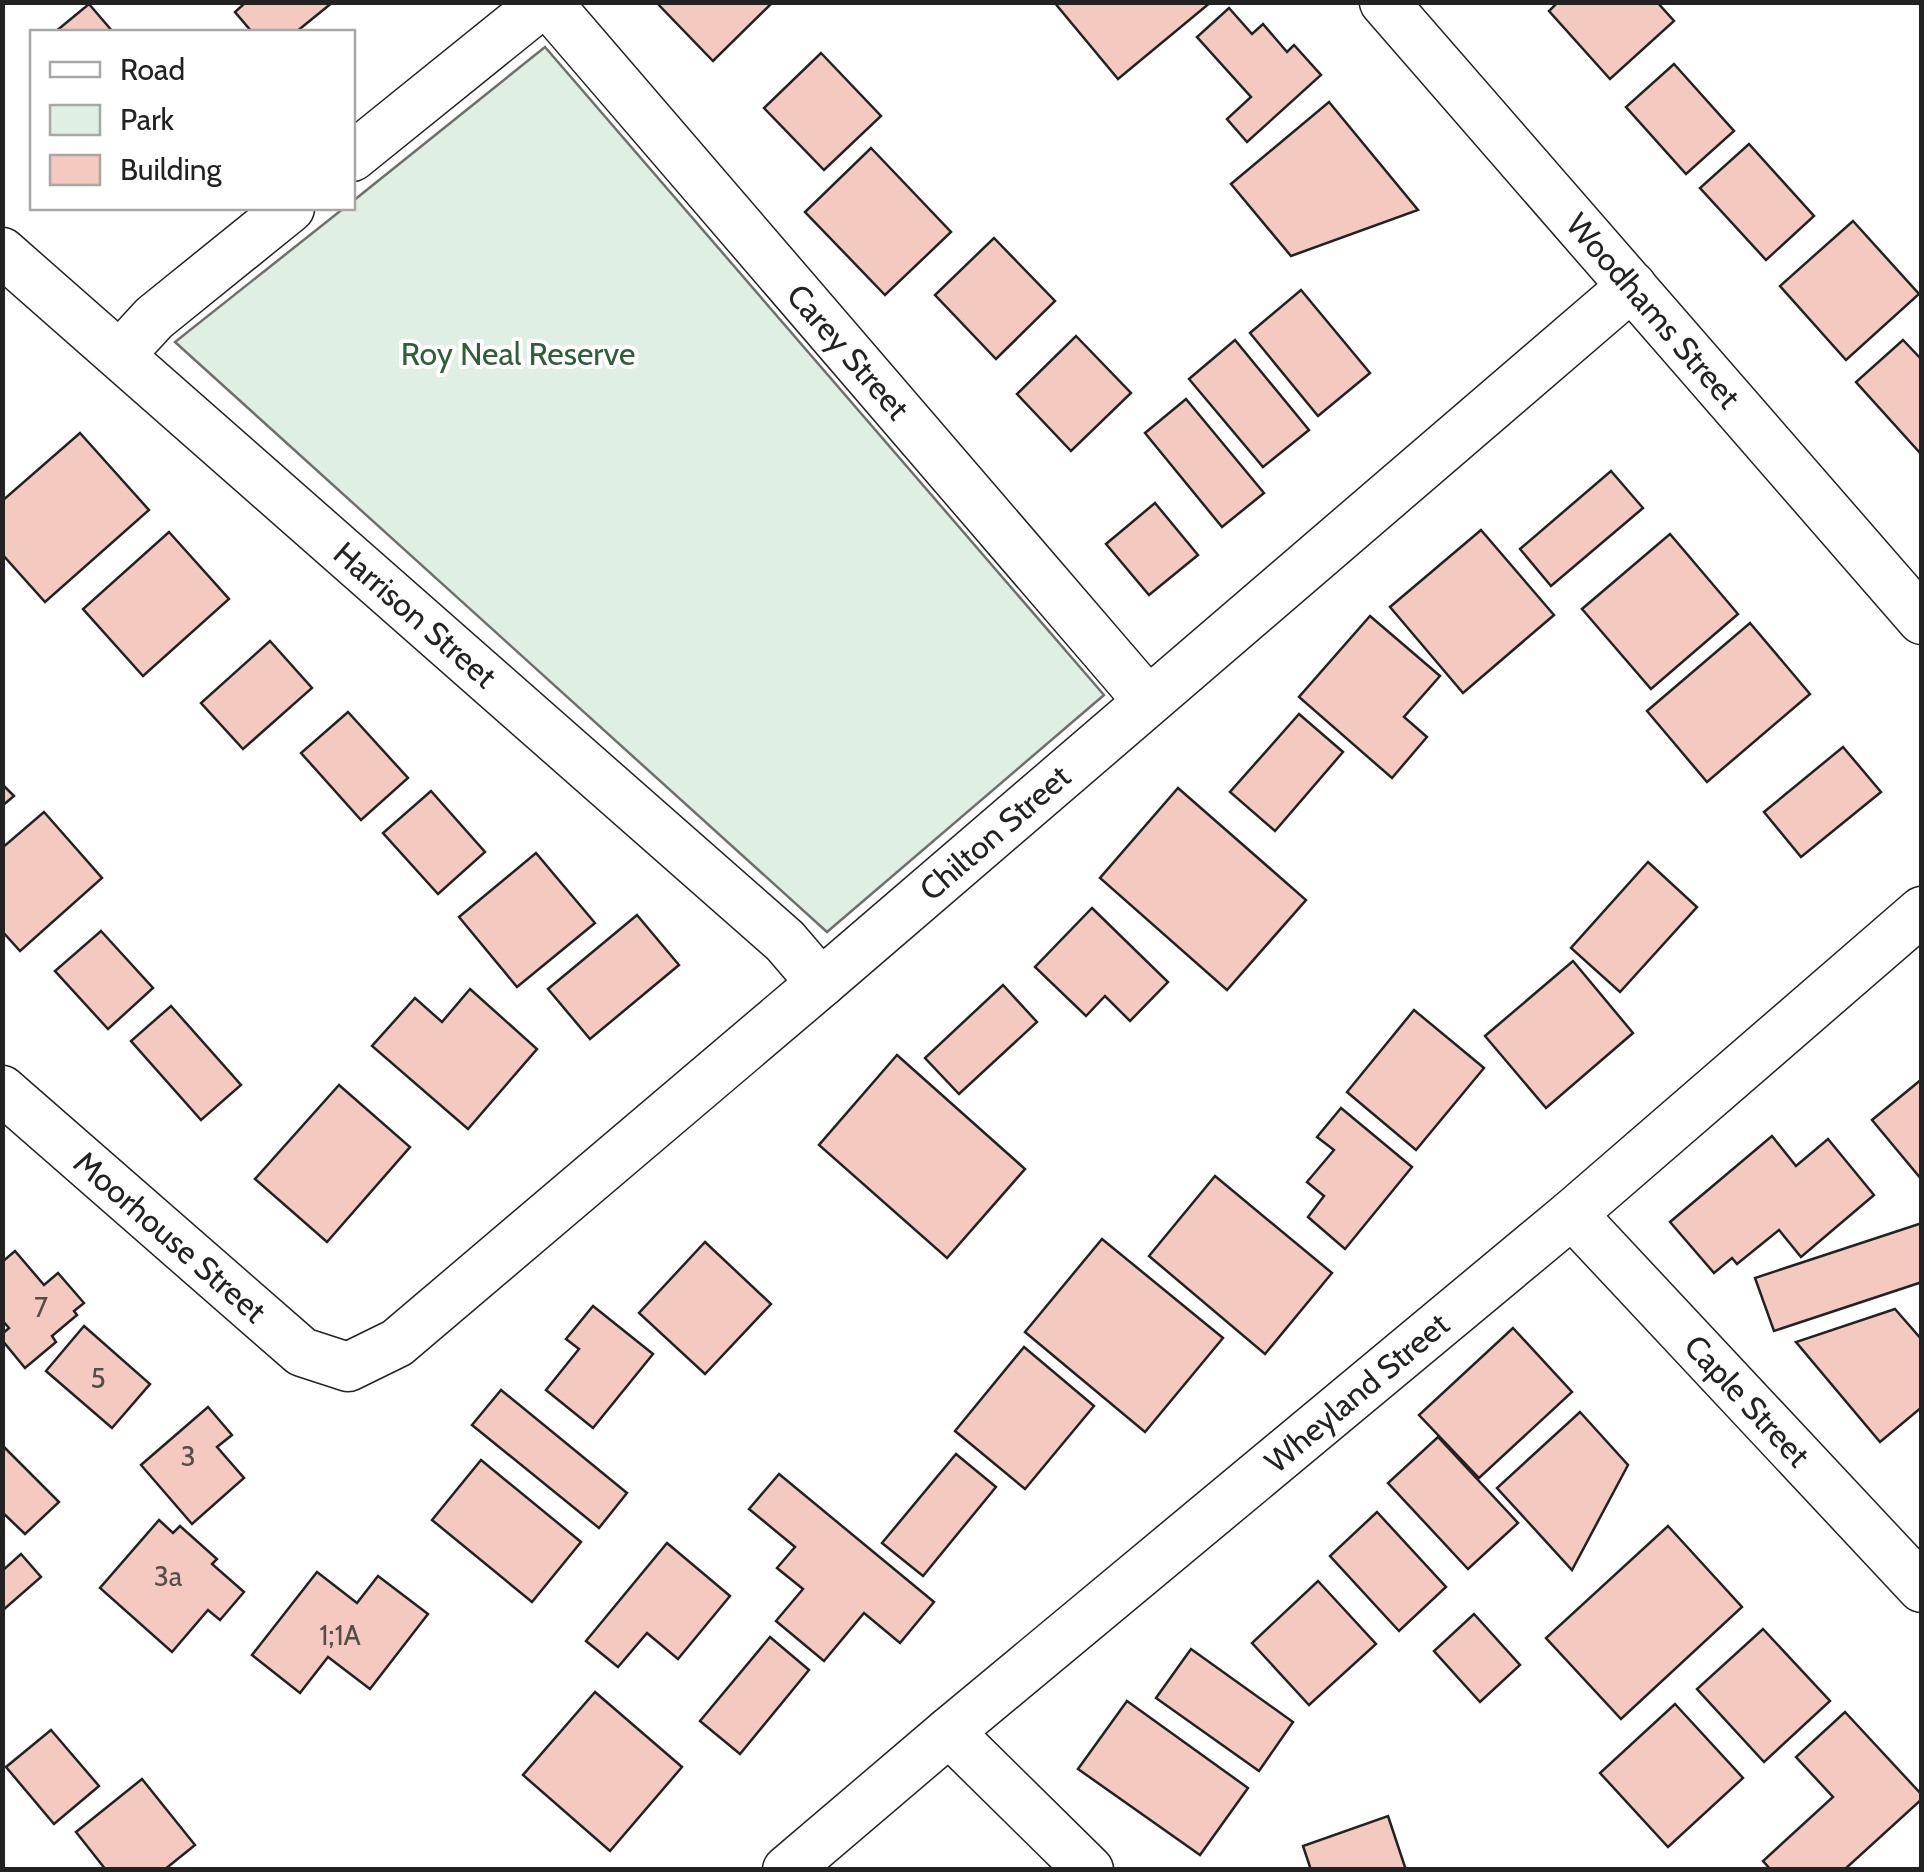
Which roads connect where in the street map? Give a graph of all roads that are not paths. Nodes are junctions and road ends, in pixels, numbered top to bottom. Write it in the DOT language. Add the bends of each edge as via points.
graph roads {
  1 [pos="546,2"];
  2 [pos="1384,2"];
  3 [pos="355,155"];
  4 [pos="288,210"];
  5 [pos="2,252"];
  6 [pos="1632,286"];
  7 [pos="120,356"];
  8 [pos="1922,620"];
  9 [pos="1148,701"];
  10 [pos="1922,911"];
  11 [pos="821,983"];
  12 [pos="2,1090"];
  13 [pos="1572,1214"];
  14 [pos="348,1366"];
  15 [pos="1922,1588"];
  16 [pos="949,1732"];
  17 [pos="787,1870"];
  18 [pos="1088,1870"];
  1 -- 3 [label="street"];
  1 -- 9 [label="street, Carey Street"];
  2 -- 6 [label="street, Woodhams Street"];
  4 -- 7 [label="street" via="154,318"];
  5 -- 7 [label="street, Harrison Street"];
  6 -- 8 [label="street, Woodhams Street"];
  6 -- 9 [label="street, Chilton Street"];
  7 -- 11 [label="street, Harrison Street" via="786,941"];
  9 -- 11 [label="street, Chilton Street"];
  10 -- 13 [label="street, Wheyland Street"];
  11 -- 14 [label="street, Chilton Street" via="397,1343"];
  12 -- 14 [label="street, Moorhouse Street" via="302,1352"];
  13 -- 15 [label="street, Caple Street"];
  13 -- 16 [label="street, Wheyland Street"];
  16 -- 17 [label="street, Wheyland Street"];
  16 -- 18 [label="street"];
}
